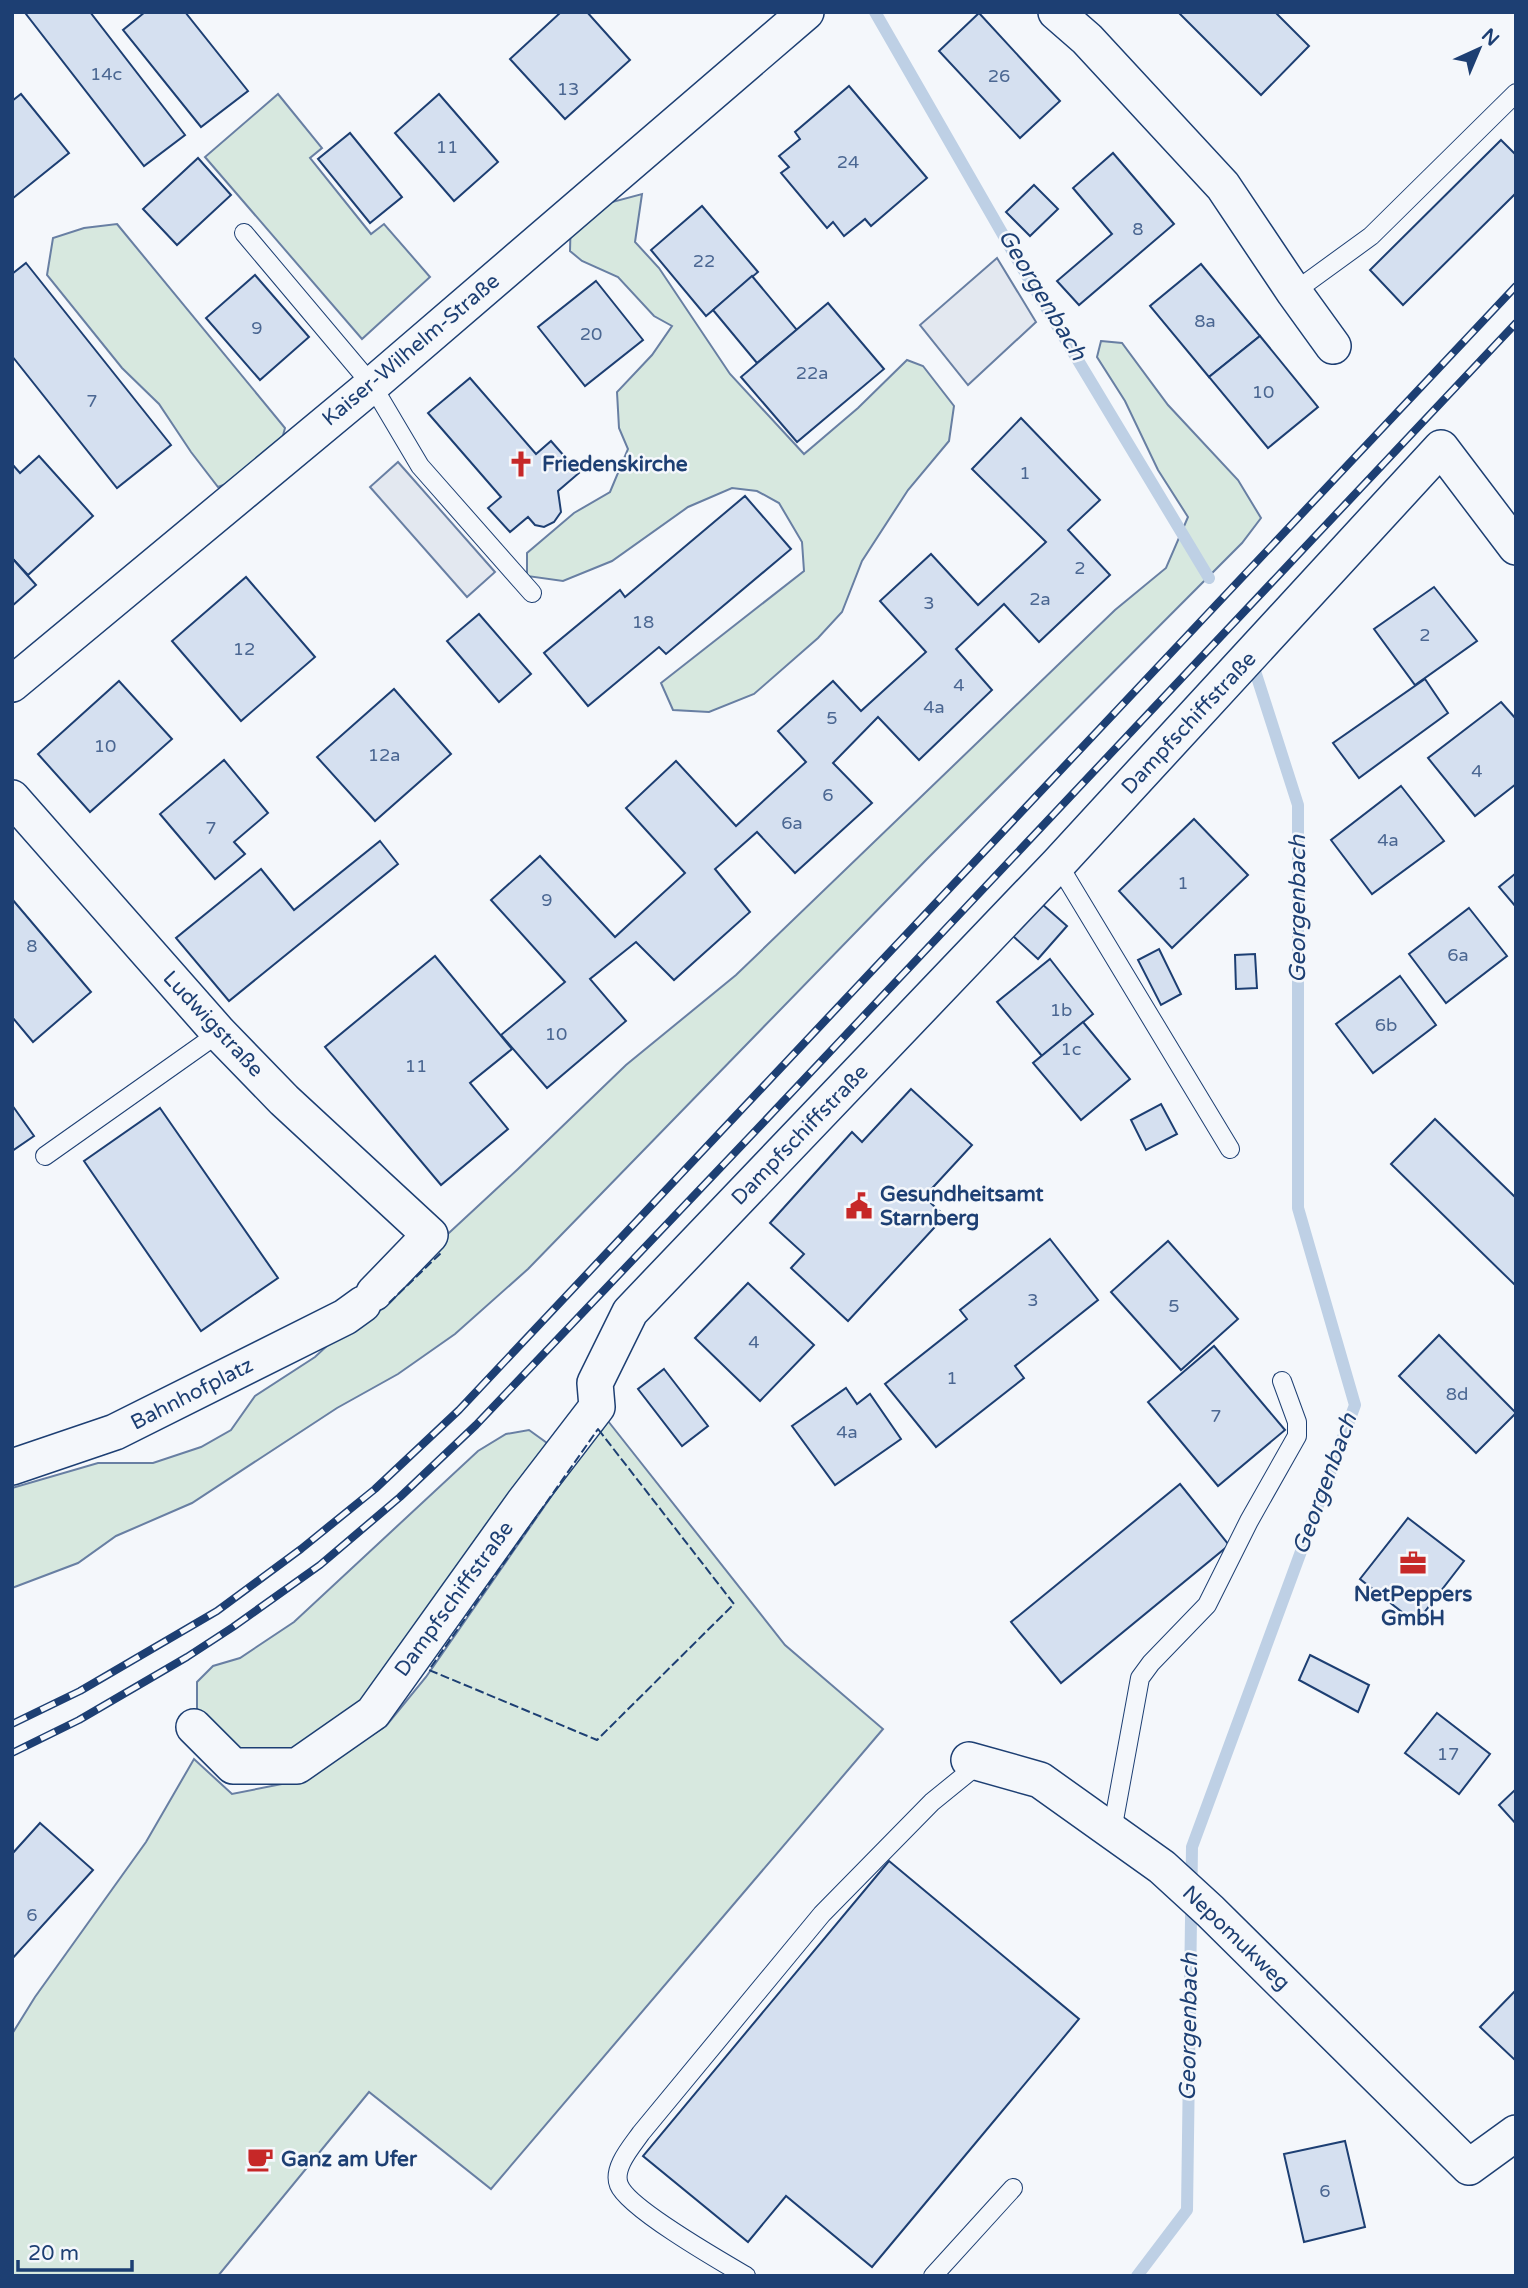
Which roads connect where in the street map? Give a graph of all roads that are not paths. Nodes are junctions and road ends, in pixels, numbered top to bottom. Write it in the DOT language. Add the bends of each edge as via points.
graph roads {
  1 [pos="806,12"];
  2 [pos="1056,12"];
  3 [pos="1516,93"];
  4 [pos="244,233"];
  5 [pos="1294,292"];
  6 [pos="1333,346"];
  7 [pos="372,385"];
  8 [pos="1440,460"];
  9 [pos="1516,547"];
  10 [pos="1516,564"];
  11 [pos="532,593"];
  12 [pos="12,684"];
  13 [pos="12,798"];
  14 [pos="1058,864"];
  15 [pos="219,1032"];
  16 [pos="1230,1149"];
  17 [pos="45,1156"];
  18 [pos="430,1236"];
  19 [pos="1282,1381"];
  20 [pos="12,1467"];
  21 [pos="194,1727"];
  22 [pos="974,1762"];
  23 [pos="1112,1831"];
  24 [pos="1516,2133"];
  25 [pos="1013,2188"];
  26 [pos="747,2276"];
  27 [pos="933,2276"];
  1 -- 7 [label="street, Kaiser-Wilhelm-Straße"];
  2 -- 5 [label="street" via="1087,39 1223,186"];
  3 -- 5 [label="lane" via="1371,236"];
  4 -- 7 [label="lane"];
  5 -- 6 [label="street"];
  7 -- 11 [label="lane" via="420,466"];
  7 -- 12 [label="street, Kaiser-Wilhelm-Straße"];
  8 -- 9 [label="street"];
  8 -- 10 [label="street"];
  8 -- 14 [label="street, Dampfschiffstraße"];
  13 -- 15 [label="street, Ludwigstraße"];
  14 -- 16 [label="lane"];
  14 -- 21 [label="street, Dampfschiffstraße" via="630,1312 595,1382 597,1408 373,1713 297,1766 233,1766"];
  15 -- 17 [label="lane"];
  15 -- 18 [label="street, Ludwigstraße" via="284,1100"];
  18 -- 20 [label="street, Bahnhofplatz" via="345,1317 115,1433"];
  19 -- 23 [label="lane" via="1297,1422 1297,1436 1207,1605 1140,1678"];
  22 -- 23 [label="street, Nepomukweg" via="1040,1780"];
  22 -- 26 [label="lane" via="822,1914 641,2133 618,2170 619,2186 638,2206 703,2252"];
  23 -- 24 [label="street, Nepomukweg" via="1162,1867 1210,1911 1469,2166"];
  25 -- 27 [label="lane"];
}
